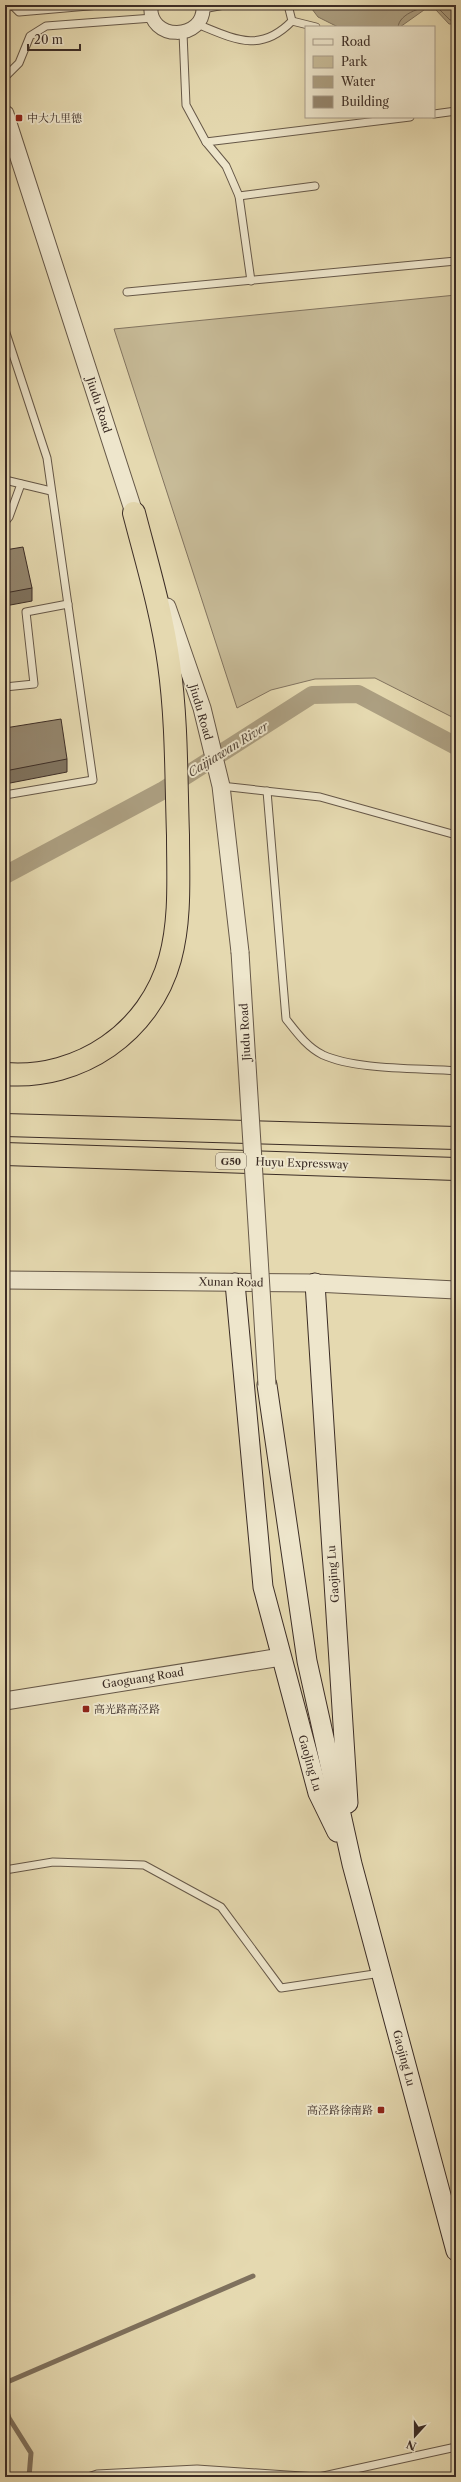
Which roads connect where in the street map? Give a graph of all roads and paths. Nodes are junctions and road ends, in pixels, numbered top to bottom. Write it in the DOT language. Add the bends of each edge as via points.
graph roads {
  1 [pos="12,5"];
  2 [pos="100,5"];
  3 [pos="224,5"];
  4 [pos="288,5"];
  5 [pos="203,7"];
  6 [pos="152,11"];
  7 [pos="292,21"];
  8 [pos="197,24"];
  9 [pos="312,26"];
  10 [pos="183,33"];
  11 [pos="5,77"];
  12 [pos="456,111"];
  13 [pos="5,114"];
  14 [pos="435,114"];
  15 [pos="391,118"];
  16 [pos="353,120"];
  17 [pos="206,142"];
  18 [pos="315,186"];
  19 [pos="239,196"];
  20 [pos="456,262"];
  21 [pos="251,280"];
  22 [pos="127,292"];
  23 [pos="5,330"];
  24 [pos="5,480"];
  25 [pos="21,484"];
  26 [pos="51,490"];
  27 [pos="134,513"];
  28 [pos="5,522"];
  29 [pos="68,604"];
  30 [pos="5,687"];
  31 [pos="221,786"];
  32 [pos="267,791"];
  33 [pos="5,795"];
  34 [pos="456,835"];
  35 [pos="456,1071"];
  36 [pos="5,1074"];
  37 [pos="5,1125"];
  38 [pos="456,1138"];
  39 [pos="5,1154"];
  40 [pos="456,1169"];
  41 [pos="5,1280"];
  42 [pos="236,1283"];
  43 [pos="315,1283"];
  44 [pos="456,1290"];
  45 [pos="267,1385"];
  46 [pos="281,1657"];
  47 [pos="5,1700"];
  48 [pos="352,1864"];
  49 [pos="5,1870"];
  50 [pos="381,1974"];
  51 [pos="456,2251"];
  52 [pos="456,2447"];
  53 [pos="88,2477"];
  54 [pos="318,2477"];
  1 -- 2 [label="lane" via="19,12"];
  3 -- 5 [label="lane"];
  4 -- 7 [label="lane"];
  5 -- 8 [label="street"];
  6 -- 10 [label="street" via="158,26 165,31"];
  6 -- 11 [label="lane" via="46,26 30,36 19,63"];
  7 -- 8 [label="lane" via="279,34 248,42"];
  7 -- 9 [label="lane"];
  8 -- 10 [label="street"];
  10 -- 17 [label="lane" via="186,105"];
  12 -- 14 [label="lane"];
  13 -- 27 [label="street, Jiudu Road"];
  15 -- 16 [label="lane"];
  16 -- 17 [label="lane"];
  17 -- 19 [label="lane" via="226,166"];
  18 -- 19 [label="lane"];
  19 -- 21 [label="lane"];
  20 -- 21 [label="lane"];
  21 -- 22 [label="lane"];
  23 -- 26 [label="lane" via="47,458"];
  24 -- 25 [label="lane"];
  25 -- 26 [label="lane"];
  25 -- 28 [label="lane"];
  26 -- 29 [label="lane"];
  27 -- 31 [label="street, Jiudu Road" via="202,708"];
  27 -- 36 [label="highway" via="160,616 169,664 176,750 177,916 170,958 158,993 135,1024 107,1048 76,1065 46,1072"];
  29 -- 30 [label="lane" via="26,612 34,684"];
  29 -- 33 [label="lane" via="93,780"];
  31 -- 32 [label="lane"];
  31 -- 45 [label="street, Jiudu Road, bridge" via="240,952"];
  32 -- 34 [label="lane" via="320,796"];
  32 -- 35 [label="lane" via="286,1019 302,1040 324,1055 361,1064"];
  37 -- 38 [label="highway"];
  39 -- 40 [label="highway, Huyu Expressway / G50"];
  41 -- 42 [label="street, Xunan Road"];
  42 -- 43 [label="street, Xunan Road"];
  42 -- 46 [label="main road, GaoJing Lu" via="263,1587"];
  43 -- 44 [label="street, Xunan Road"];
  43 -- 48 [label="main road, Gaojing Lu"];
  45 -- 48 [label="main road, Gaojing Lu" via="307,1661"];
  46 -- 47 [label="street, Gaoguang Road"];
  46 -- 48 [label="main road, GaoJing Lu" via="318,1793"];
  48 -- 50 [label="main road, Gaojing Lu"];
  49 -- 50 [label="lane" via="53,1862 144,1865 221,1907 281,1988"];
  50 -- 51 [label="main road, Gaojing Lu"];
  52 -- 54 [label="lane"];
  53 -- 54 [label="lane" via="97,2474 197,2469"];
}
